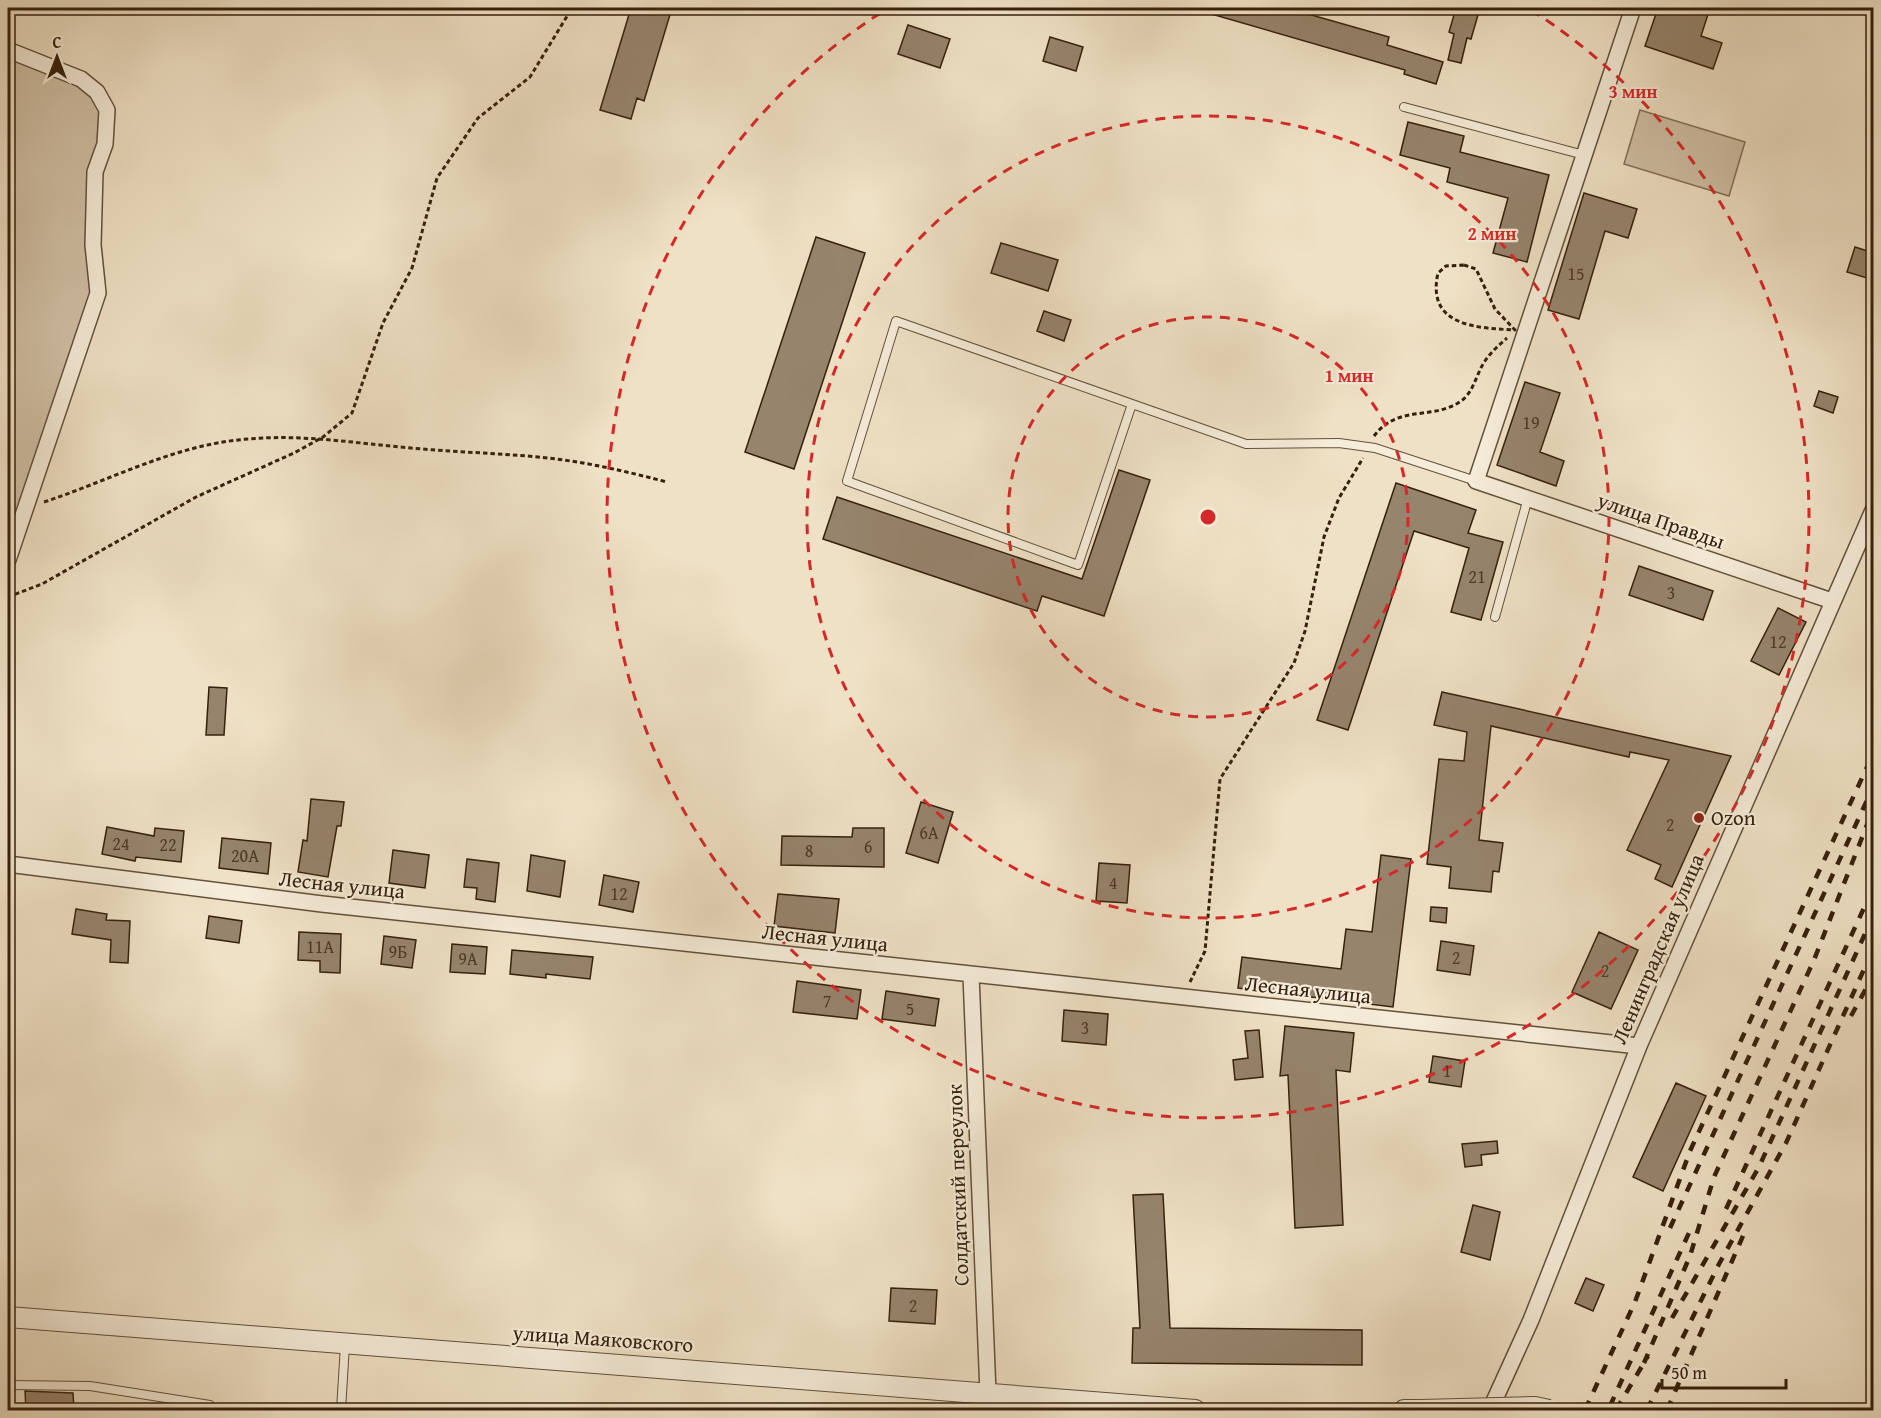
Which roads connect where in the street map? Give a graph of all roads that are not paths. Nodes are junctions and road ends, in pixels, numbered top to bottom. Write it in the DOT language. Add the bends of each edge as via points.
graph roads {
  1 [pos="1633,8"];
  2 [pos="8,50"];
  3 [pos="1404,107"];
  4 [pos="1584,155"];
  5 [pos="1132,404"];
  6 [pos="1476,481"];
  7 [pos="1528,498"];
  8 [pos="1874,508"];
  9 [pos="8,560"];
  10 [pos="1832,601"];
  11 [pos="1495,617"];
  12 [pos="8,864"];
  13 [pos="970,975"];
  14 [pos="1639,1046"];
  15 [pos="8,1317"];
  16 [pos="345,1343"];
  17 [pos="8,1385"];
  18 [pos="988,1393"];
  19 [pos="1174,1409"];
  20 [pos="213,1410"];
  21 [pos="341,1410"];
  22 [pos="1195,1410"];
  23 [pos="1413,1410"];
  24 [pos="1490,1410"];
  25 [pos="1549,1410"];
  1 -- 4 [label="street"];
  2 -- 9 [label="street" via="81,79 97,92 107,110 105,144 95,172 93,245 98,293"];
  3 -- 4 [label="lane"];
  4 -- 6 [label="street"];
  5 -- 5 [label="lane" via="1078,565 847,482 896,321"];
  5 -- 6 [label="lane" via="1246,444 1339,443 1368,447"];
  6 -- 7 [label="street, улица Правды"];
  7 -- 10 [label="street, улица Правды"];
  7 -- 11 [label="lane"];
  8 -- 10 [label="street, Ленинградская улица"];
  10 -- 14 [label="street, Ленинградская улица"];
  12 -- 13 [label="street, Лесная улица" via="322,904"];
  13 -- 14 [label="street, Лесная улица"];
  13 -- 18 [label="street, Солдатский переулок"];
  14 -- 24 [label="street, Ленинградская улица" via="1531,1320"];
  15 -- 16 [label="street, улица Маяковского"];
  16 -- 18 [label="street, улица Маяковского"];
  16 -- 21 [label="lane"];
  17 -- 20 [label="lane" via="90,1386 210,1406"];
  18 -- 19 [label="street, улица Маяковского"];
  19 -- 22 [label="street, улица Маяковского"];
  23 -- 25 [label="street, bridge"];
}
